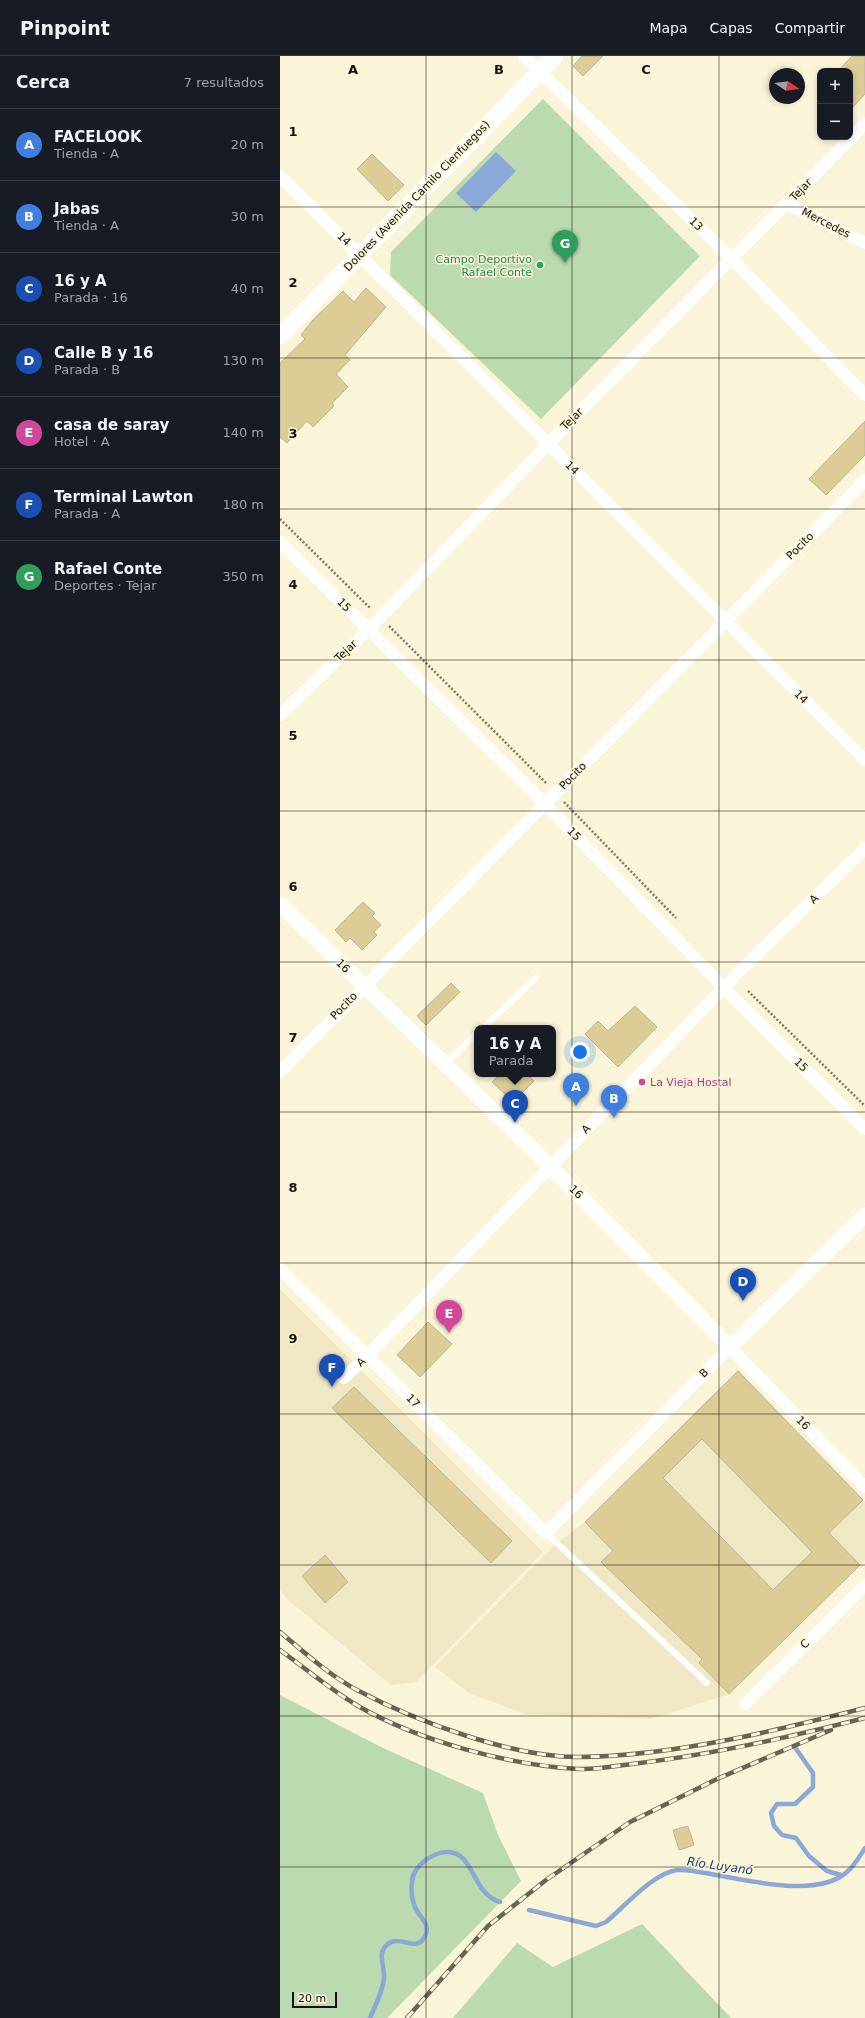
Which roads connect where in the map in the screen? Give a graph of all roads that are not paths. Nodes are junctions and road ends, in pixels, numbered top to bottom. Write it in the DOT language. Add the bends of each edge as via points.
graph roads {
  1 [pos="524,56"];
  2 [pos="555,56"];
  3 [pos="539,71"];
  4 [pos="865,124"];
  5 [pos="280,176"];
  6 [pos="787,204"];
  7 [pos="865,243"];
  8 [pos="360,255"];
  9 [pos="732,259"];
  10 [pos="280,336"];
  11 [pos="865,395"];
  12 [pos="548,444"];
  13 [pos="865,480"];
  14 [pos="280,542"];
  15 [pos="725,622"];
  16 [pos="368,629"];
  17 [pos="280,715"];
  18 [pos="865,760"];
  19 [pos="545,804"];
  20 [pos="865,848"];
  21 [pos="280,904"];
  22 [pos="537,977"];
  23 [pos="363,986"];
  24 [pos="724,988"];
  25 [pos="486,1025"];
  26 [pos="474,1036"];
  27 [pos="444,1064"];
  28 [pos="280,1072"];
  29 [pos="865,1129"];
  30 [pos="550,1166"];
  31 [pos="865,1215"];
  32 [pos="280,1269"];
  33 [pos="730,1346"];
  34 [pos="368,1356"];
  35 [pos="344,1378"];
  36 [pos="865,1487"];
  37 [pos="546,1533"];
  38 [pos="865,1585"];
  39 [pos="707,1683"];
  40 [pos="745,1704"];
  1 -- 3 [label="street, 13"];
  2 -- 3 [label="main road, Dolores (Avenida Camilo Cienfuegos)"];
  3 -- 8 [label="main road, Dolores (Avenida Camilo Cienfuegos)"];
  3 -- 9 [label="street, 13"];
  4 -- 6 [label="street, Tejar"];
  5 -- 8 [label="street, 14"];
  6 -- 7 [label="street, Mercedes"];
  6 -- 9 [label="street, Tejar"];
  8 -- 10 [label="main road, Dolores (Avenida Camilo Cienfuegos)"];
  8 -- 12 [label="street, 14"];
  9 -- 11 [label="street, 13"];
  9 -- 12 [label="street, Tejar"];
  12 -- 15 [label="street, 14"];
  12 -- 16 [label="street, Tejar"];
  13 -- 15 [label="street, Pocito"];
  14 -- 16 [label="street, 15"];
  15 -- 18 [label="street, 14"];
  15 -- 19 [label="street, Pocito"];
  16 -- 17 [label="street, Tejar"];
  16 -- 19 [label="street, 15"];
  19 -- 23 [label="street, Pocito"];
  19 -- 24 [label="street, 15"];
  20 -- 24 [label="street, A"];
  21 -- 23 [label="street, 16"];
  22 -- 25 [label="lane"];
  23 -- 27 [label="street, 16"];
  23 -- 28 [label="street, Pocito"];
  24 -- 29 [label="street, 15"];
  24 -- 30 [label="street, A"];
  26 -- 27 [label="lane"];
  27 -- 30 [label="street, 16"];
  30 -- 33 [label="street, 16"];
  30 -- 34 [label="street, A"];
  31 -- 33 [label="street, B"];
  32 -- 34 [label="street, 17"];
  33 -- 36 [label="street, 16"];
  33 -- 37 [label="street, B"];
  34 -- 35 [label="street, A"];
  34 -- 37 [label="street, 17"];
  37 -- 39 [label="lane"];
  38 -- 40 [label="street, C"];
}
